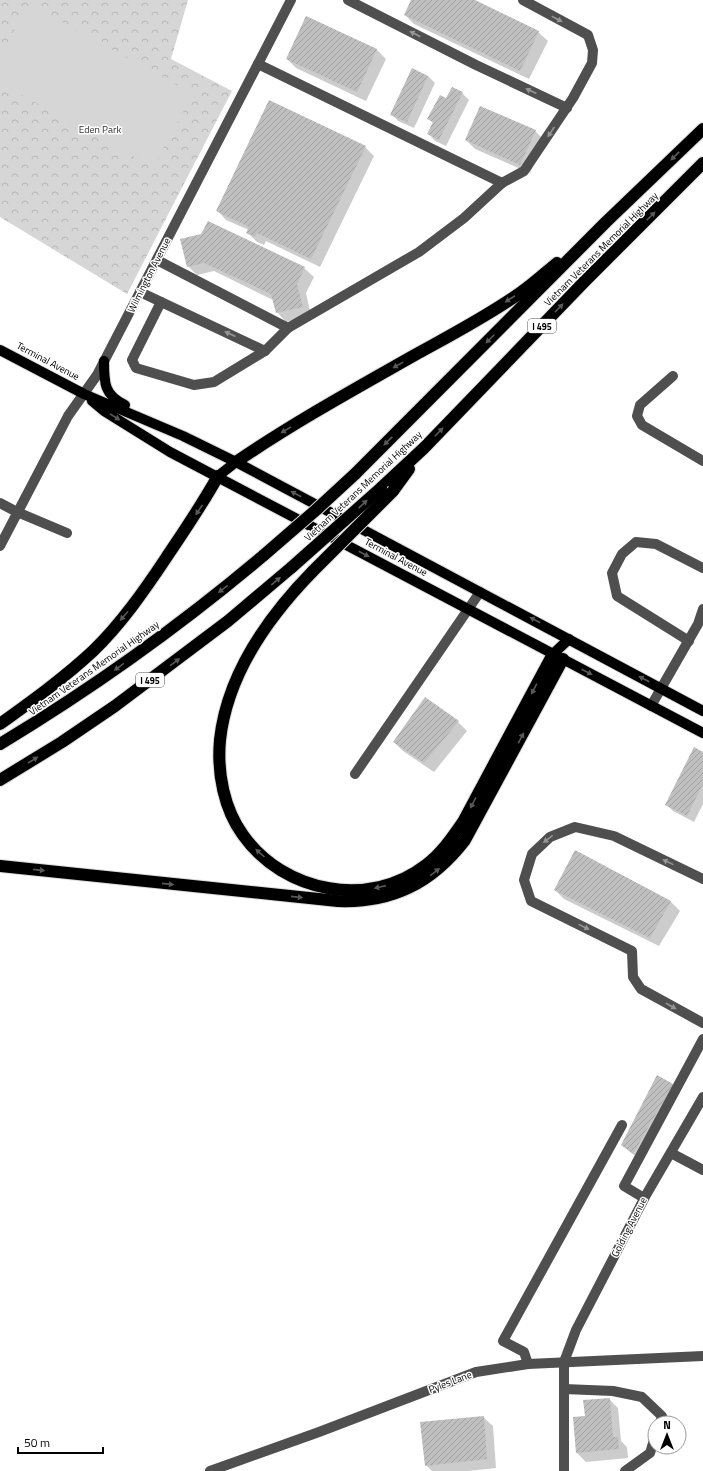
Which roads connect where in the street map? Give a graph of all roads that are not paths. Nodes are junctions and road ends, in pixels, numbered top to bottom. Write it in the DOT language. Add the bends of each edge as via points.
graph roads {
  1 [pos="291,0"];
  2 [pos="348,0"];
  3 [pos="523,0"];
  4 [pos="258,64"];
  5 [pos="567,108"];
  6 [pos="703,129"];
  7 [pos="703,163"];
  8 [pos="502,183"];
  9 [pos="606,222"];
  10 [pos="157,260"];
  11 [pos="140,292"];
  12 [pos="161,302"];
  13 [pos="288,328"];
  14 [pos="0,350"];
  15 [pos="265,351"];
  16 [pos="104,361"];
  17 [pos="674,376"];
  18 [pos="84,394"];
  19 [pos="183,436"];
  20 [pos="424,448"];
  21 [pos="703,461"];
  22 [pos="236,462"];
  23 [pos="218,476"];
  24 [pos="0,503"];
  25 [pos="17,512"];
  26 [pos="67,533"];
  27 [pos="0,546"];
  28 [pos="703,568"];
  29 [pos="480,592"];
  30 [pos="468,609"];
  31 [pos="703,609"];
  32 [pos="569,639"];
  33 [pos="689,641"];
  34 [pos="558,657"];
  35 [pos="661,688"];
  36 [pos="651,706"];
  37 [pos="703,711"];
  38 [pos="0,724"];
  39 [pos="703,733"];
  40 [pos="0,744"];
  41 [pos="355,774"];
  42 [pos="0,780"];
  43 [pos="0,866"];
  44 [pos="703,879"];
  45 [pos="703,1023"];
  46 [pos="703,1039"];
  47 [pos="703,1097"];
  48 [pos="622,1125"];
  49 [pos="671,1153"];
  50 [pos="703,1170"];
  51 [pos="644,1198"];
  52 [pos="703,1356"];
  53 [pos="564,1362"];
  54 [pos="528,1364"];
  55 [pos="564,1389"];
  56 [pos="661,1415"];
  57 [pos="647,1455"];
  58 [pos="210,1471"];
  59 [pos="564,1471"];
  60 [pos="625,1471"];
  1 -- 4 [label="street, Wilmington Avenue"];
  5 -- 2 [label="street, one-way"];
  3 -- 5 [label="street, one-way" via="588,35 593,50 592,63"];
  4 -- 8 [label="street"];
  4 -- 10 [label="street, Wilmington Avenue"];
  5 -- 8 [label="street, one-way" via="524,171"];
  6 -- 9 [label="highway, Vietnam Veterans Memorial Highway / I 495, one-way"];
  20 -- 7 [label="highway, Vietnam Veterans Memorial Highway / I 495, one-way"];
  8 -- 13 [label="street" via="464,218 419,252"];
  9 -- 22 [label="highway, one-way" via="521,293 468,326 346,394"];
  9 -- 40 [label="highway, Vietnam Veterans Memorial Highway / I 495, one-way, bridge" via="355,474 264,555 189,616 105,677"];
  10 -- 11 [label="street, Wilmington Avenue"];
  10 -- 13 [label="street"];
  11 -- 12 [label="street"];
  11 -- 16 [label="street, Wilmington Avenue"];
  15 -- 12 [label="street, one-way"];
  12 -- 15 [label="street" via="132,360 136,368 194,385 214,382"];
  13 -- 15 [label="street"];
  14 -- 18 [label="main road, Terminal Avenue"];
  16 -- 18 [label="street, Wilmington Avenue" via="98,375"];
  16 -- 19 [label="main road" via="104,381 109,394 116,400 166,424"];
  17 -- 21 [label="street" via="640,405 637,416 642,425"];
  18 -- 19 [label="main road, Terminal Avenue"];
  18 -- 23 [label="main road, Terminal Avenue, one-way" via="104,411 170,452"];
  18 -- 25 [label="street, Wilmington Avenue" via="68,416"];
  19 -- 22 [label="main road, Terminal Avenue"];
  34 -- 20 [label="highway, one-way, bridge" via="450,841 434,859 405,878 376,888 347,891 324,888 290,875 258,853 243,836 227,802 219,754 224,717 243,666 273,618 294,591 393,491"];
  42 -- 20 [label="highway, Vietnam Veterans Memorial Highway / I 495, one-way, bridge" via="115,706 228,621"];
  22 -- 23 [label="main road"];
  29 -- 22 [label="main road, Terminal Avenue, one-way"];
  23 -- 30 [label="main road, Terminal Avenue, one-way"];
  23 -- 38 [label="highway, one-way" via="202,506 141,595 108,634 93,651 48,690"];
  24 -- 25 [label="street"];
  25 -- 26 [label="street"];
  25 -- 27 [label="street, Wilmington Avenue"];
  28 -- 33 [label="street" via="656,544 636,542 622,554 612,573 617,596"];
  29 -- 30 [label="street"];
  32 -- 29 [label="main road, Terminal Avenue, one-way"];
  30 -- 34 [label="main road, Terminal Avenue"];
  30 -- 41 [label="street"];
  31 -- 33 [label="street"];
  32 -- 34 [label="main road"];
  35 -- 32 [label="main road, Terminal Avenue, one-way"];
  33 -- 35 [label="street"];
  34 -- 36 [label="main road, Terminal Avenue, one-way"];
  43 -- 34 [label="highway, one-way" via="338,901 371,900 392,895 431,875 465,840"];
  35 -- 36 [label="street"];
  35 -- 37 [label="main road, Terminal Avenue"];
  36 -- 39 [label="main road, Terminal Avenue"];
  44 -- 45 [label="street, one-way" via="614,836 575,826 550,837 532,854 524,880 531,901 632,951 633,978 640,989"];
  46 -- 51 [label="street" via="624,1186"];
  47 -- 49 [label="street, Golding Avenue"];
  48 -- 54 [label="street" via="503,1341 524,1352"];
  49 -- 50 [label="street"];
  49 -- 51 [label="street, Golding Avenue"];
  51 -- 53 [label="street, Golding Avenue" via="576,1330"];
  52 -- 53 [label="street, Pyles Lane"];
  53 -- 54 [label="street, Pyles Lane"];
  53 -- 55 [label="street"];
  54 -- 58 [label="street, Pyles Lane" via="476,1372"];
  55 -- 56 [label="street" via="613,1391 642,1397"];
  55 -- 59 [label="street"];
  57 -- 60 [label="street"];
}
